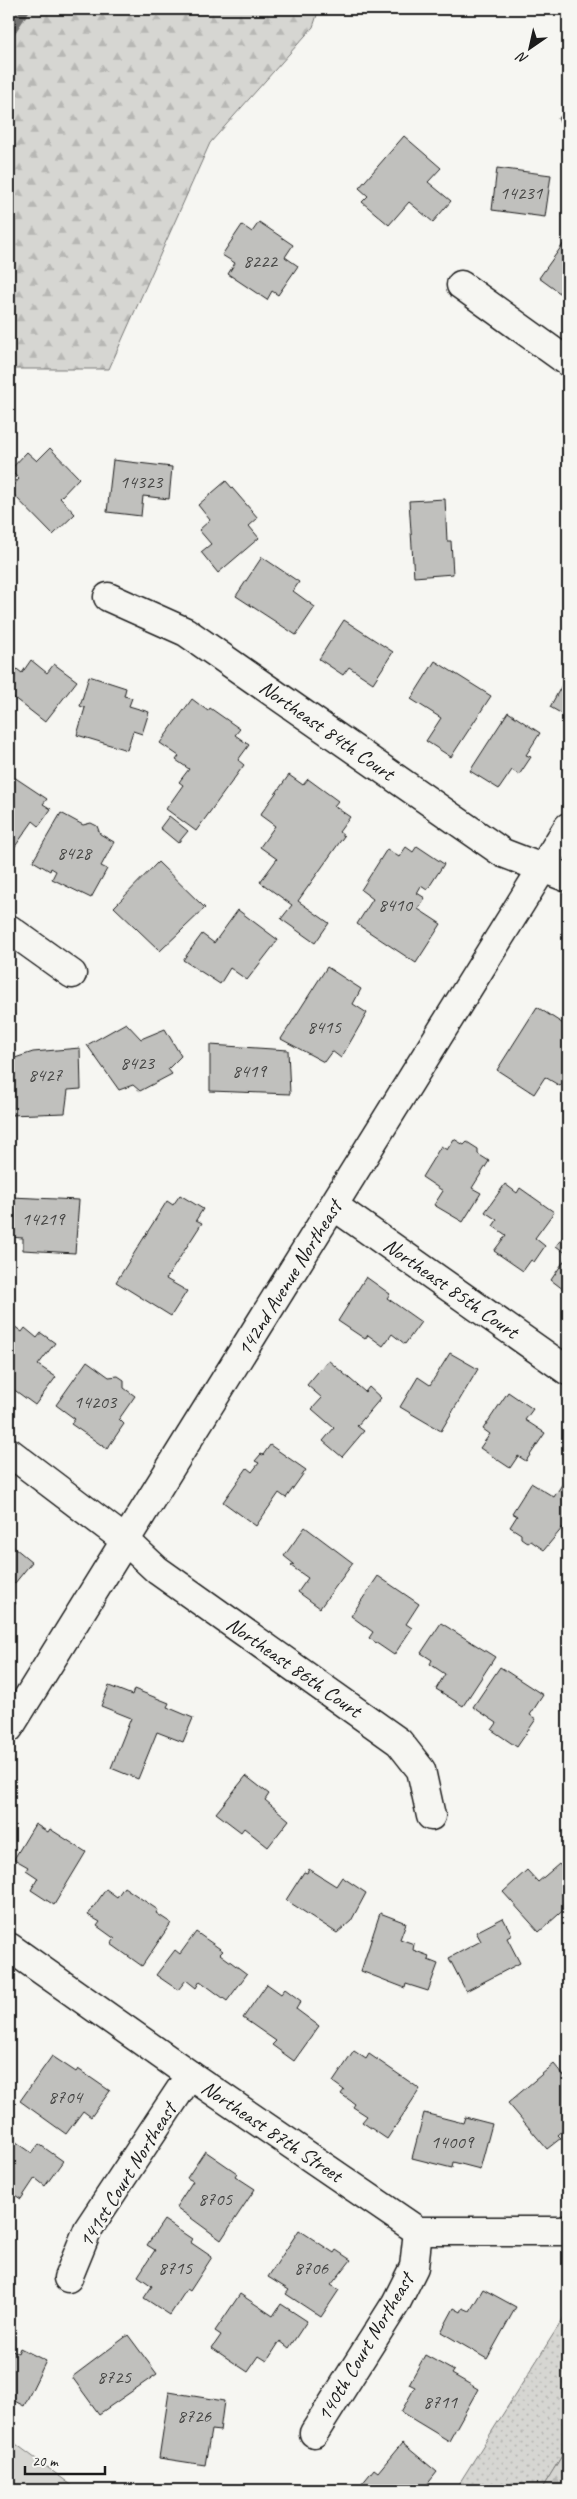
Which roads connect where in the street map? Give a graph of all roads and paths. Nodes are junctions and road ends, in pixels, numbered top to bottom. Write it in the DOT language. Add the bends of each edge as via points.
graph roads {
  1 [pos="460,285"];
  2 [pos="568,362"];
  3 [pos="108,598"];
  4 [pos="568,827"];
  5 [pos="542,867"];
  6 [pos="568,878"];
  7 [pos="9,929"];
  8 [pos="72,974"];
  9 [pos="334,1206"];
  10 [pos="568,1371"];
  11 [pos="9,1452"];
  12 [pos="125,1540"];
  13 [pos="9,1728"];
  14 [pos="431,1816"];
  15 [pos="9,1947"];
  16 [pos="190,2075"];
  17 [pos="418,2230"];
  18 [pos="565,2230"];
  19 [pos="68,2278"];
  20 [pos="314,2434"];
  1 -- 2 [label="street"];
  3 -- 5 [label="street, Northeast 84th Court" via="186,632 503,853"];
  4 -- 5 [label="street, 142nd Avenue Northeast"];
  5 -- 6 [label="street, Northeast 84th Court"];
  5 -- 9 [label="street, 142nd Avenue Northeast"];
  7 -- 8 [label="street"];
  9 -- 10 [label="street, Northeast 85th Court"];
  9 -- 12 [label="street, 142nd Avenue Northeast"];
  11 -- 12 [label="street, Northeast 86th Court"];
  12 -- 13 [label="street, 142nd Avenue Northeast"];
  12 -- 14 [label="street, Northeast 86th Court" via="157,1570 399,1742 421,1770"];
  15 -- 16 [label="street, Northeast 87th Street"];
  16 -- 17 [label="street, Northeast 87th Street"];
  16 -- 19 [label="street, 141st Court Northeast" via="88,2229"];
  17 -- 18 [label="street"];
  17 -- 20 [label="street, 140th Court Northeast" via="414,2267 396,2303"];
}
